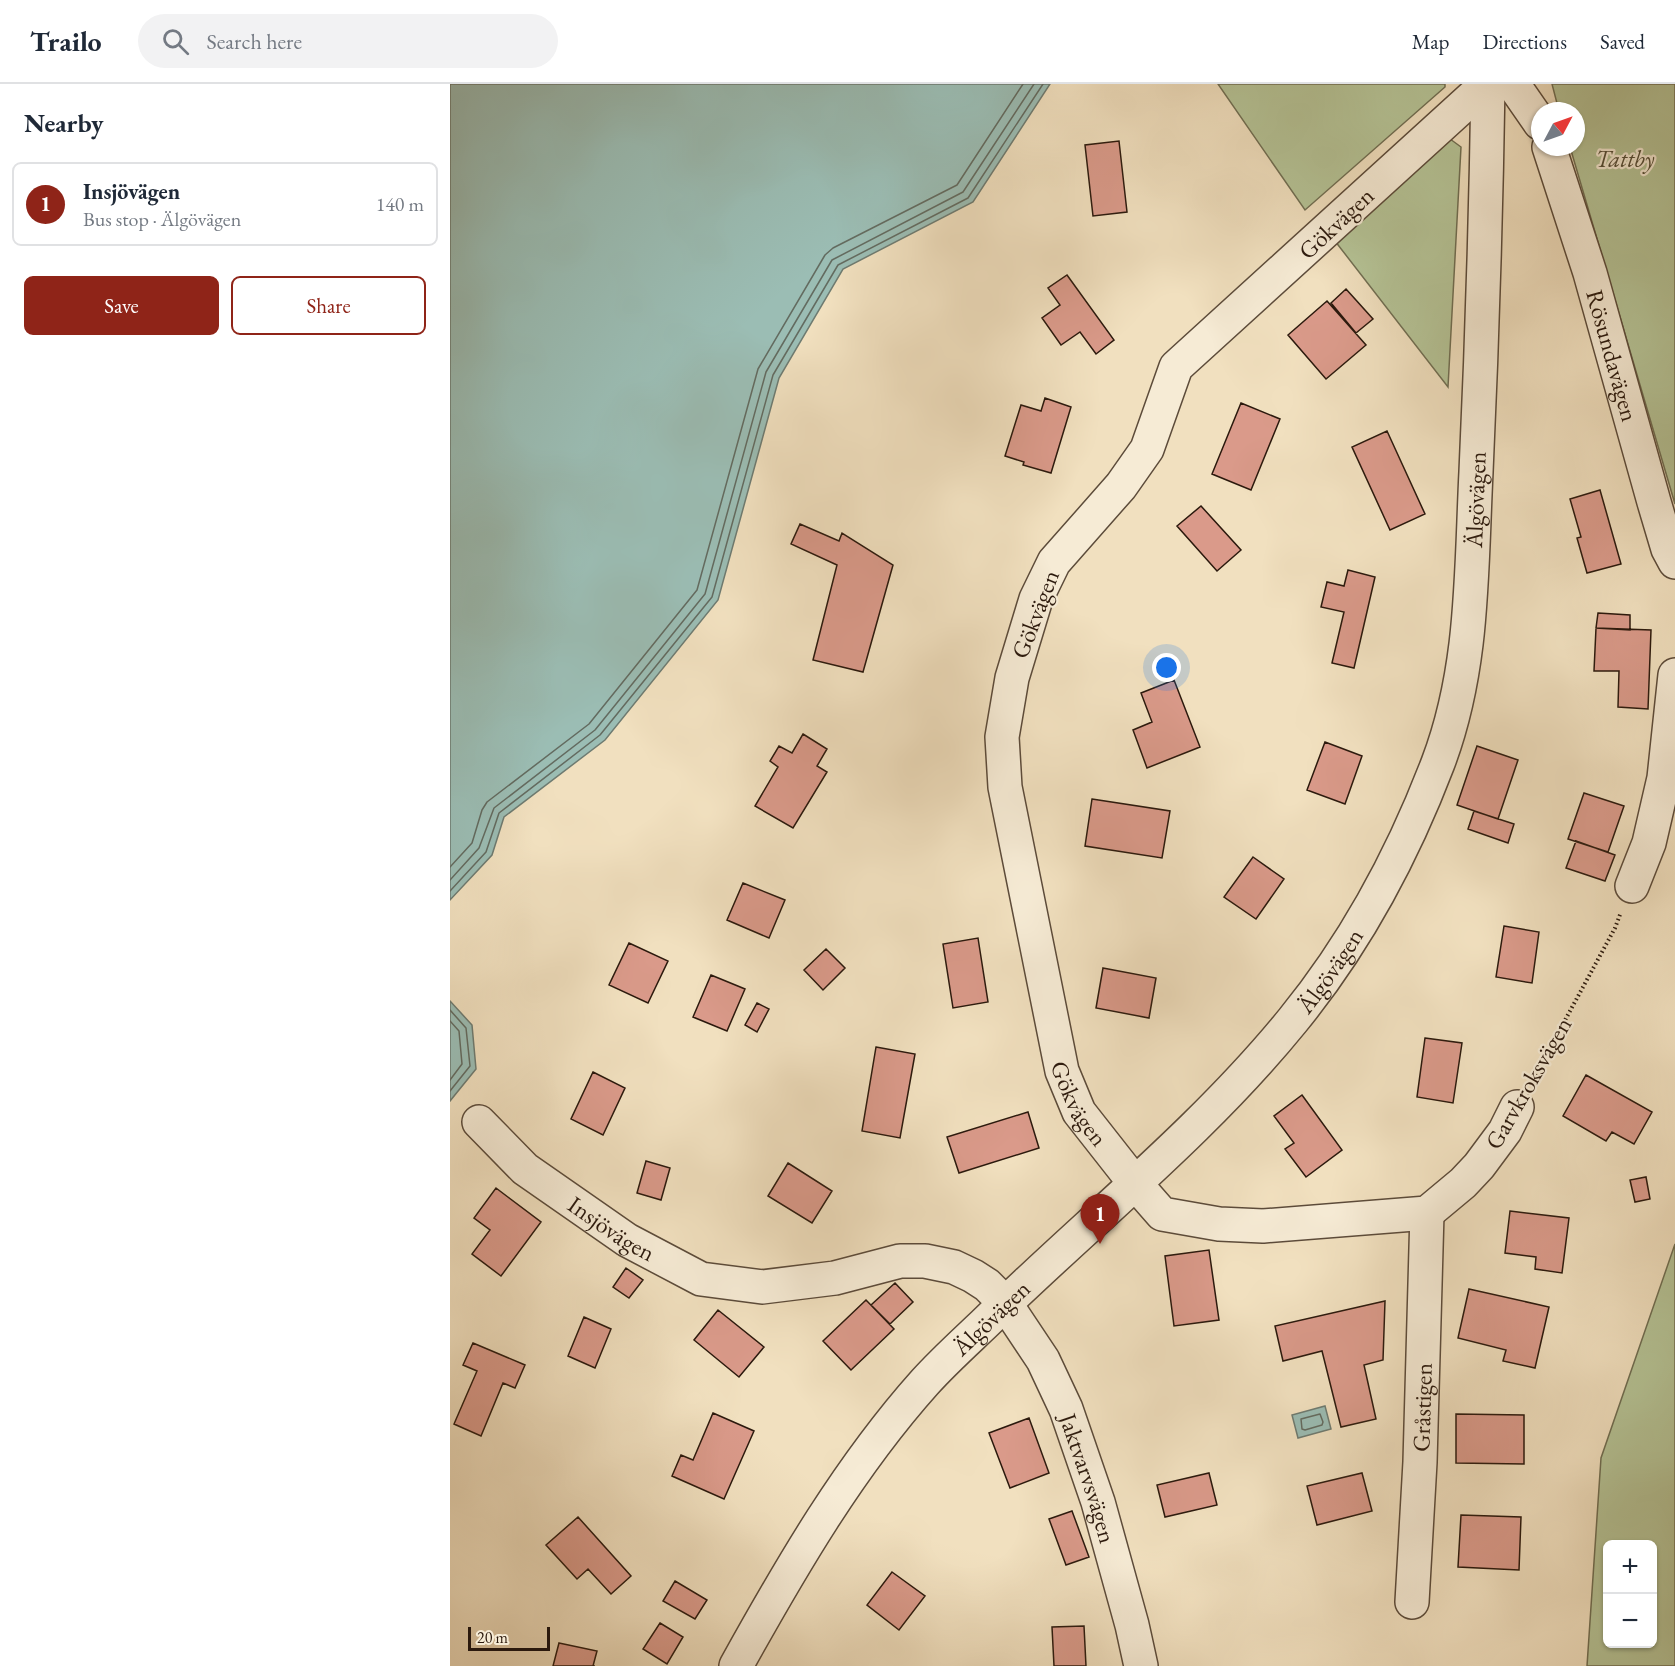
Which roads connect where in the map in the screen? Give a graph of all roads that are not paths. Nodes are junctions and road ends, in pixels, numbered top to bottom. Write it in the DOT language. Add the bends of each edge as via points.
graph roads {
  1 [pos="1487,84"];
  2 [pos="1513,84"];
  3 [pos="1531,110"];
  4 [pos="1553,156"];
  5 [pos="1675,562"];
  6 [pos="1675,675"];
  7 [pos="1632,886"];
  8 [pos="1517,1107"];
  9 [pos="479,1122"];
  10 [pos="1134,1182"];
  11 [pos="1426,1213"];
  12 [pos="1005,1303"];
  13 [pos="1412,1602"];
  14 [pos="736,1666"];
  15 [pos="1141,1666"];
  1 -- 10 [label="street, Älgövägen" via="1481,379 1471,608 1455,707 1438,762 1390,873 1330,971 1253,1066"];
  1 -- 10 [label="street, Gökvägen" via="1176,367 1147,448 1121,486 1054,562 1023,637 1002,737 1005,787 1062,1071 1079,1112"];
  2 -- 3 [label="street"];
  4 -- 5 [label="street, Rösundavägen"];
  6 -- 7 [label="street" via="1664,778 1649,843"];
  8 -- 11 [label="street, Garvkroksvägen" via="1479,1166"];
  9 -- 12 [label="street, Insjövägen" via="525,1169 627,1240 701,1279 762,1287 835,1278 900,1261 925,1261 973,1276"];
  10 -- 11 [label="street" via="1162,1214 1220,1224 1263,1226"];
  10 -- 12 [label="street, Älgövägen"];
  11 -- 13 [label="street, Gråstigen"];
  12 -- 14 [label="street, Älgövägen" via="927,1380 869,1449 843,1485"];
  12 -- 15 [label="street, Jaktvarvsvägen" via="1043,1360 1066,1409 1098,1502"];
}
